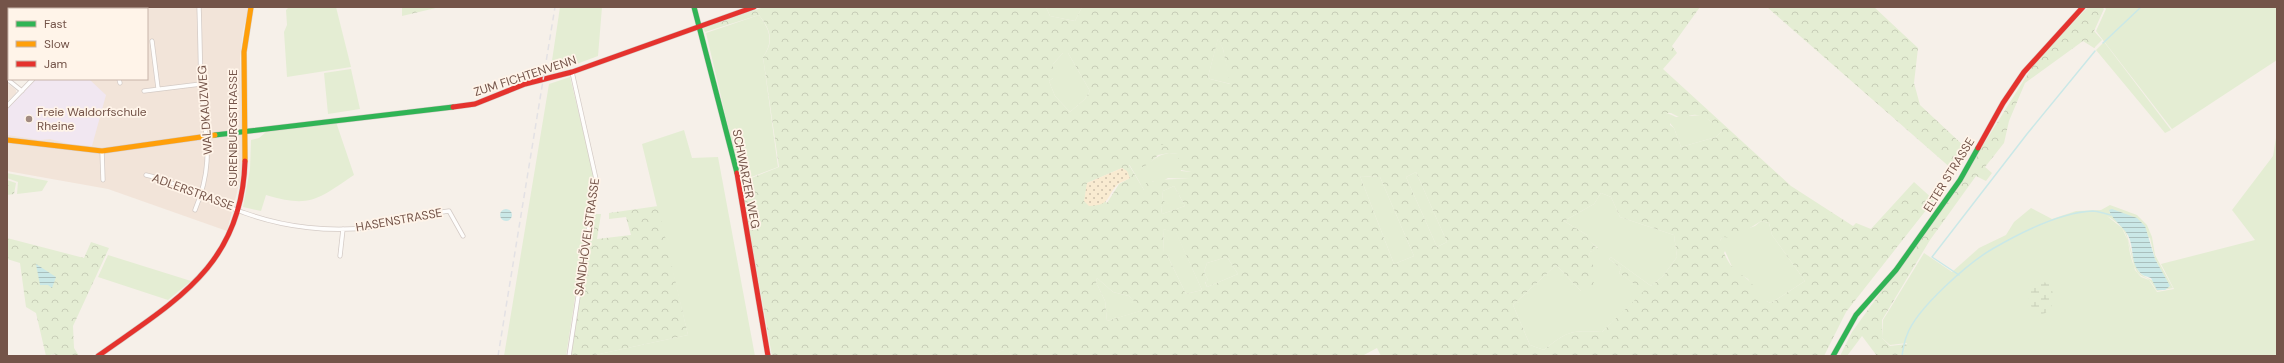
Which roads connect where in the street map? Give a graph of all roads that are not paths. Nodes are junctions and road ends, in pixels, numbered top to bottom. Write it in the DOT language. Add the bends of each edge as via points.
graph roads {
  1 [pos="199,7"];
  2 [pos="251,7"];
  3 [pos="694,7"];
  4 [pos="754,7"];
  5 [pos="2084,7"];
  6 [pos="699,26"];
  7 [pos="152,41"];
  8 [pos="572,72"];
  9 [pos="8,80"];
  10 [pos="32,80"];
  11 [pos="201,84"];
  12 [pos="158,88"];
  13 [pos="22,91"];
  14 [pos="144,91"];
  15 [pos="7,106"];
  16 [pos="245,131"];
  17 [pos="207,136"];
  18 [pos="7,140"];
  19 [pos="102,151"];
  20 [pos="146,175"];
  21 [pos="103,180"];
  22 [pos="202,195"];
  23 [pos="195,210"];
  24 [pos="239,210"];
  25 [pos="343,229"];
  26 [pos="463,236"];
  27 [pos="340,256"];
  28 [pos="98,356"];
  29 [pos="569,356"];
  30 [pos="768,356"];
  31 [pos="1833,356"];
  1 -- 11 [label="street, WALDKAUZWEG"];
  2 -- 16 [label="street, SURENBURGSTRASSE" via="243,51"];
  3 -- 6 [label="street, SCHWARZER WEG"];
  4 -- 6 [label="street, ZUM FICHTENVENN"];
  5 -- 31 [label="street, ELTER STRASSE" via="2020,78 1955,186 1896,270 1856,315"];
  6 -- 8 [label="street, ZUM FICHTENVENN"];
  6 -- 30 [label="street, SCHWARZER WEG" via="734,158"];
  7 -- 12 [label="street"];
  8 -- 16 [label="street, ZUM FICHTENVENN" via="525,84 475,104"];
  8 -- 29 [label="street, SANDHÖVELSTRASSE" via="596,179"];
  9 -- 13 [label="street"];
  10 -- 13 [label="street"];
  11 -- 12 [label="street"];
  11 -- 17 [label="street, WALDKAUZWEG"];
  12 -- 14 [label="street"];
  13 -- 15 [label="street"];
  16 -- 17 [label="street, ZUM FICHTENVENN"];
  16 -- 24 [label="street, SURENBURGSTRASSE" via="245,171"];
  17 -- 19 [label="street, ZUM FICHTENVENN"];
  17 -- 22 [label="street, WALDKAUZWEG" via="209,152"];
  18 -- 19 [label="street, ZUM FICHTENVENN"];
  19 -- 21 [label="street"];
  20 -- 22 [label="street, ADLERSTRASSE"];
  22 -- 23 [label="street, WALDKAUZWEG"];
  22 -- 24 [label="street, ADLERSTRASSE"];
  24 -- 25 [label="street, HASENSTRASSE" via="294,226"];
  24 -- 28 [label="street, SURENBURGSTRASSE" via="222,248 195,282"];
  25 -- 26 [label="street, HASENSTRASSE" via="371,227 449,211"];
  25 -- 27 [label="street, HASENSTRASSE"];
}
